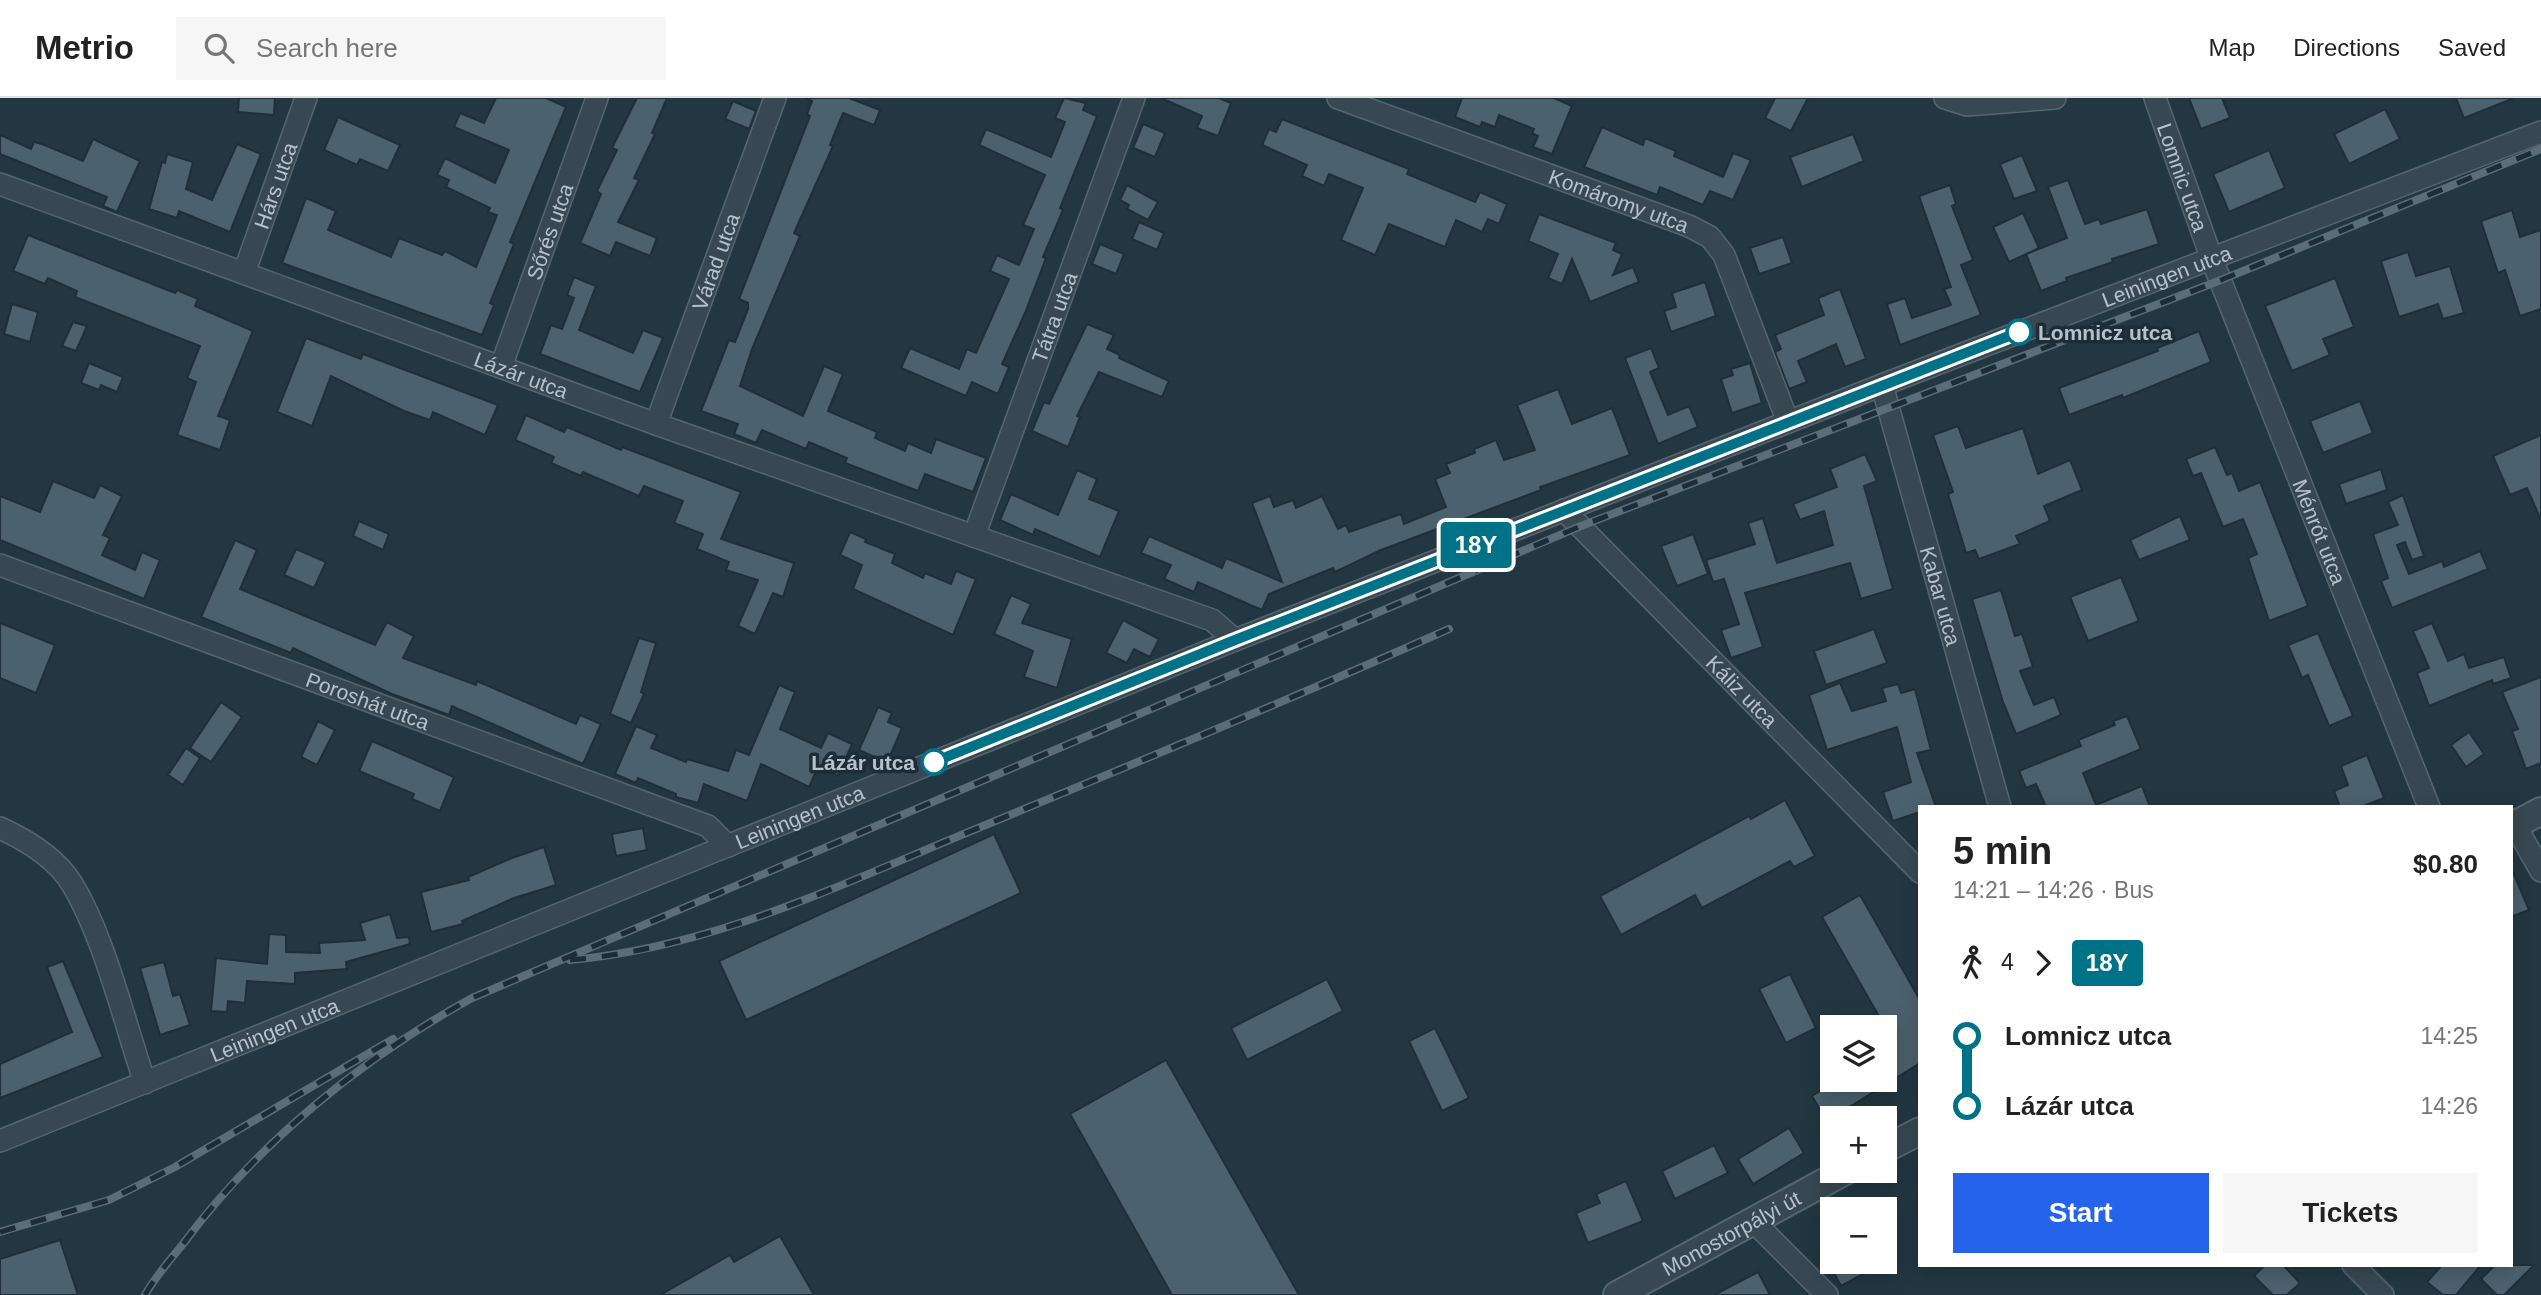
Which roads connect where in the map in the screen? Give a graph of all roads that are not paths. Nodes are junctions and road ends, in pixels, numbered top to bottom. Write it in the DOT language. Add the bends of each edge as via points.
graph roads {
  1 [pos="306,98"];
  2 [pos="597,98"];
  3 [pos="775,98"];
  4 [pos="1134,98"];
  5 [pos="1338,98"];
  6 [pos="1945,98"];
  7 [pos="2055,98"];
  8 [pos="2155,98"];
  9 [pos="2541,132"];
  10 [pos="0,184"];
  11 [pos="2211,257"];
  12 [pos="244,273"];
  13 [pos="500,367"];
  14 [pos="1882,385"];
  15 [pos="1788,422"];
  16 [pos="656,424"];
  17 [pos="1564,510"];
  18 [pos="974,536"];
  19 [pos="0,565"];
  20 [pos="1235,640"];
  21 [pos="1999,805"];
  22 [pos="2429,805"];
  23 [pos="2541,811"];
  24 [pos="2513,826"];
  25 [pos="0,828"];
  26 [pos="728,846"];
  27 [pos="1918,870"];
  28 [pos="2541,871"];
  29 [pos="145,1083"];
  30 [pos="1918,1132"];
  31 [pos="0,1141"];
  32 [pos="1897,1143"];
  33 [pos="1822,1183"];
  34 [pos="1752,1220"];
  35 [pos="2355,1267"];
  36 [pos="1617,1295"];
  37 [pos="1827,1295"];
  38 [pos="2383,1295"];
  1 -- 12 [label="street, Hárs utca"];
  2 -- 13 [label="street, Sőrés utca"];
  3 -- 16 [label="street, Várad utca"];
  4 -- 18 [label="street, Tátra utca"];
  5 -- 15 [label="street, Komáromy utca" via="1710,237 1724,256"];
  6 -- 7 [label="street" via="1967,105"];
  8 -- 11 [label="street, Lomnic utca"];
  9 -- 11 [label="street, Leiningen utca"];
  10 -- 12 [label="street, Lázár utca"];
  11 -- 14 [label="street, Leiningen utca"];
  11 -- 22 [label="street, Ménrót utca"];
  12 -- 13 [label="street, Lázár utca"];
  13 -- 16 [label="street, Lázár utca"];
  14 -- 15 [label="street, Leiningen utca"];
  14 -- 21 [label="street, Kabar utca"];
  15 -- 17 [label="street, Leiningen utca"];
  16 -- 18 [label="street, Lázár utca"];
  17 -- 20 [label="street, Leiningen utca"];
  17 -- 27 [label="street, Káliz utca"];
  18 -- 20 [label="street, Lázár utca" via="1212,620"];
  19 -- 26 [label="street, Poroshát utca" via="708,826"];
  20 -- 26 [label="street, Leiningen utca"];
  23 -- 24 [label="street"];
  24 -- 28 [label="street"];
  25 -- 29 [label="street" via="47,856 72,883 95,934"];
  26 -- 29 [label="street, Leiningen utca"];
  29 -- 31 [label="street, Leiningen utca"];
  30 -- 32 [label="street"];
  33 -- 34 [label="street, Monostorpályi út"];
  34 -- 36 [label="street, Monostorpályi út"];
  34 -- 37 [label="street"];
  35 -- 38 [label="street"];
}
